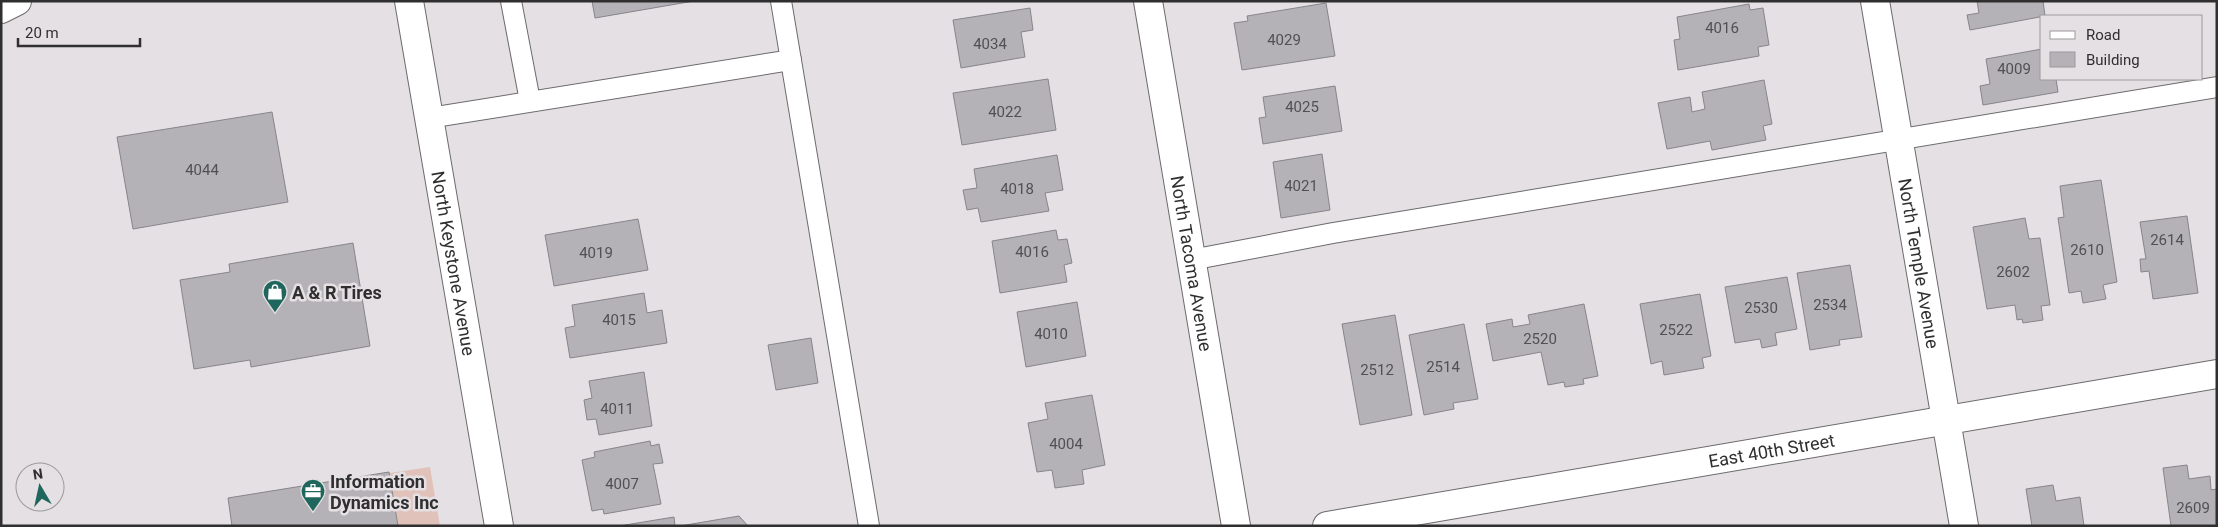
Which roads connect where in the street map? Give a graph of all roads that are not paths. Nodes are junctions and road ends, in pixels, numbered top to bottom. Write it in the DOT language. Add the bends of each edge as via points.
graph roads {
  1 [pos="17,1"];
  2 [pos="409,1"];
  3 [pos="511,1"];
  4 [pos="781,1"];
  5 [pos="1148,1"];
  6 [pos="1875,1"];
  7 [pos="1,9"];
  8 [pos="791,60"];
  9 [pos="2217,87"];
  10 [pos="530,101"];
  11 [pos="429,118"];
  12 [pos="1899,140"];
  13 [pos="1191,260"];
  14 [pos="2217,374"];
  15 [pos="1946,420"];
  16 [pos="499,526"];
  17 [pos="869,526"];
  18 [pos="1236,526"];
  19 [pos="1327,526"];
  20 [pos="1964,526"];
  1 -- 7 [label="street"];
  2 -- 11 [label="street, North Keystone Avenue"];
  3 -- 10 [label="lane"];
  4 -- 8 [label="lane"];
  5 -- 13 [label="street, North Tacoma Avenue"];
  6 -- 12 [label="street, North Temple Avenue"];
  8 -- 10 [label="lane"];
  8 -- 17 [label="lane"];
  9 -- 12 [label="lane"];
  10 -- 11 [label="lane"];
  11 -- 16 [label="street, North Keystone Avenue"];
  12 -- 13 [label="lane" via="1333,233"];
  12 -- 15 [label="street, North Temple Avenue"];
  13 -- 18 [label="street, North Tacoma Avenue"];
  14 -- 15 [label="street, East 40th Street"];
  15 -- 19 [label="street, East 40th Street"];
  15 -- 20 [label="street, North Temple Avenue"];
}
